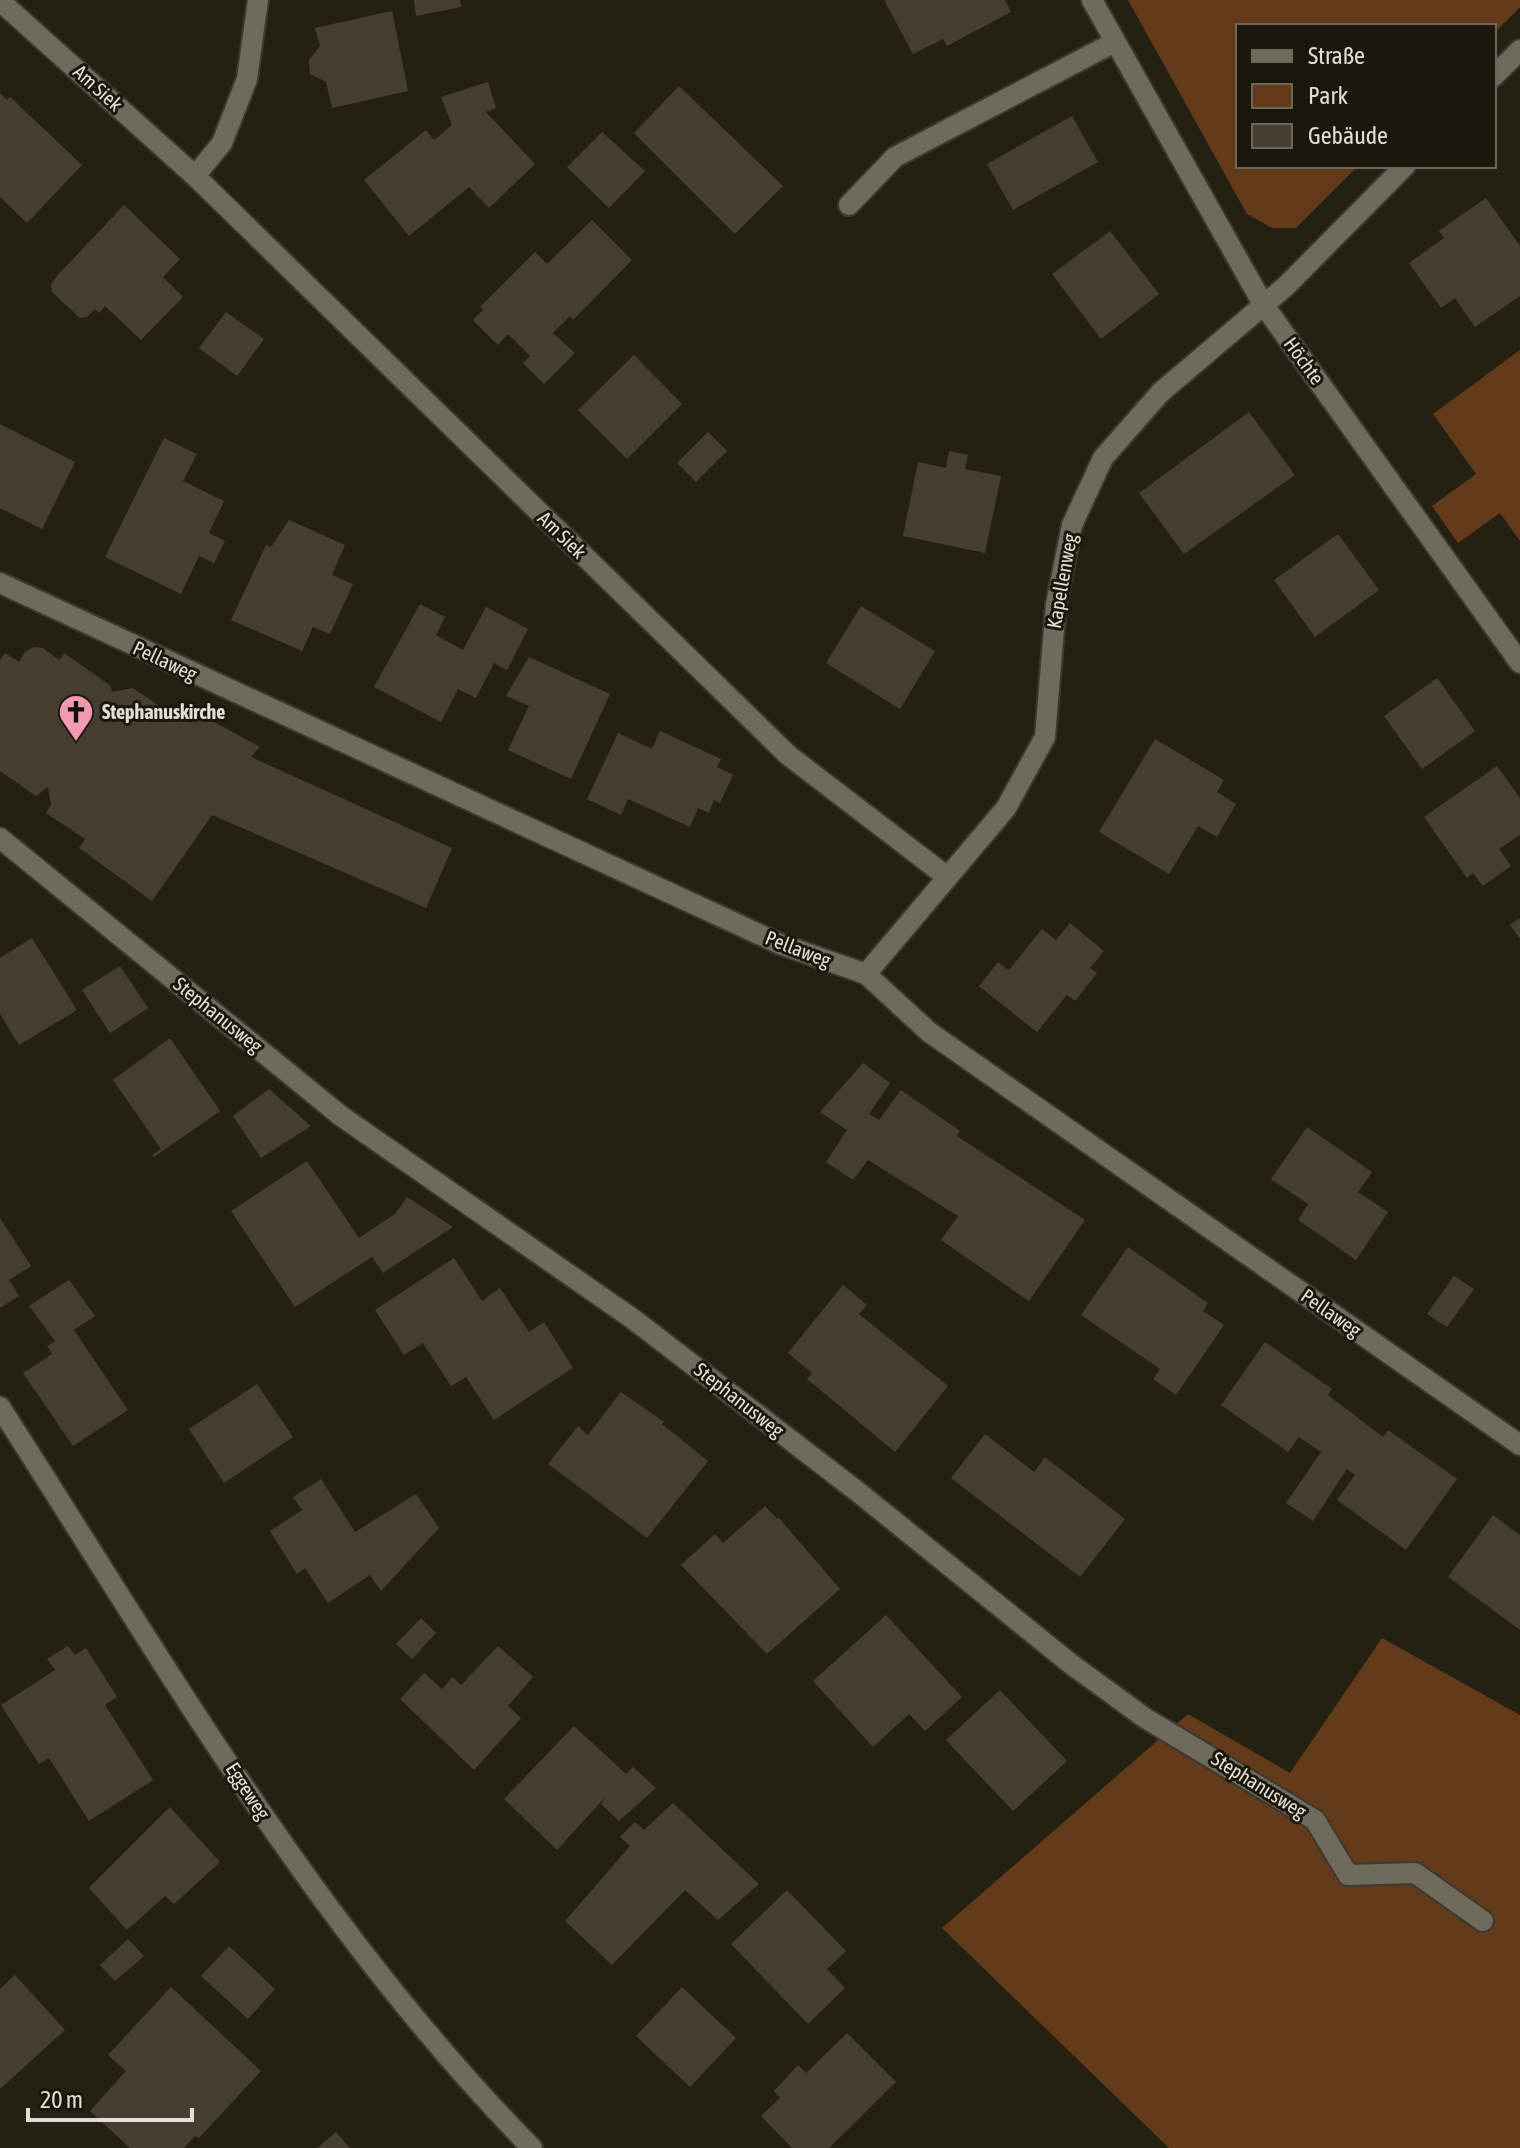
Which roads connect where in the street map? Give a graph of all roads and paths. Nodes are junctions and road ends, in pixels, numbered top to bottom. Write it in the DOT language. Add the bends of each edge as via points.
graph roads {
  1 [pos="258,0"];
  2 [pos="1092,0"];
  3 [pos="0,1"];
  4 [pos="1115,42"];
  5 [pos="1520,50"];
  6 [pos="1496,74"];
  7 [pos="1403,168"];
  8 [pos="195,176"];
  9 [pos="849,205"];
  10 [pos="1263,304"];
  11 [pos="0,583"];
  12 [pos="1520,663"];
  13 [pos="0,838"];
  14 [pos="946,876"];
  15 [pos="866,974"];
  16 [pos="0,1407"];
  17 [pos="1520,1445"];
  18 [pos="1483,1921"];
  19 [pos="532,2148"];
  1 -- 8 [label="street" via="247,79 222,143"];
  2 -- 4 [label="street, Höchte"];
  3 -- 8 [label="street, Am Siek"];
  4 -- 9 [label="street" via="895,157"];
  4 -- 10 [label="street, Höchte"];
  5 -- 6 [label="street"];
  7 -- 10 [label="street, Kapellenweg"];
  8 -- 14 [label="street, Am Siek" via="788,755"];
  10 -- 12 [label="street, Höchte"];
  10 -- 14 [label="street, Kapellenweg" via="1161,392 1103,458 1072,525 1056,605 1045,737 1006,808"];
  11 -- 15 [label="street, Pellaweg" via="780,944"];
  13 -- 18 [label="street, Stephanusweg" via="341,1116 633,1319 1071,1664 1145,1718 1315,1820 1348,1875 1415,1873"];
  14 -- 15 [label="street, Kapellenweg"];
  15 -- 17 [label="street, Pellaweg" via="929,1032"];
  16 -- 19 [label="street, Eggeweg" via="290,1854 396,1997"];
}
